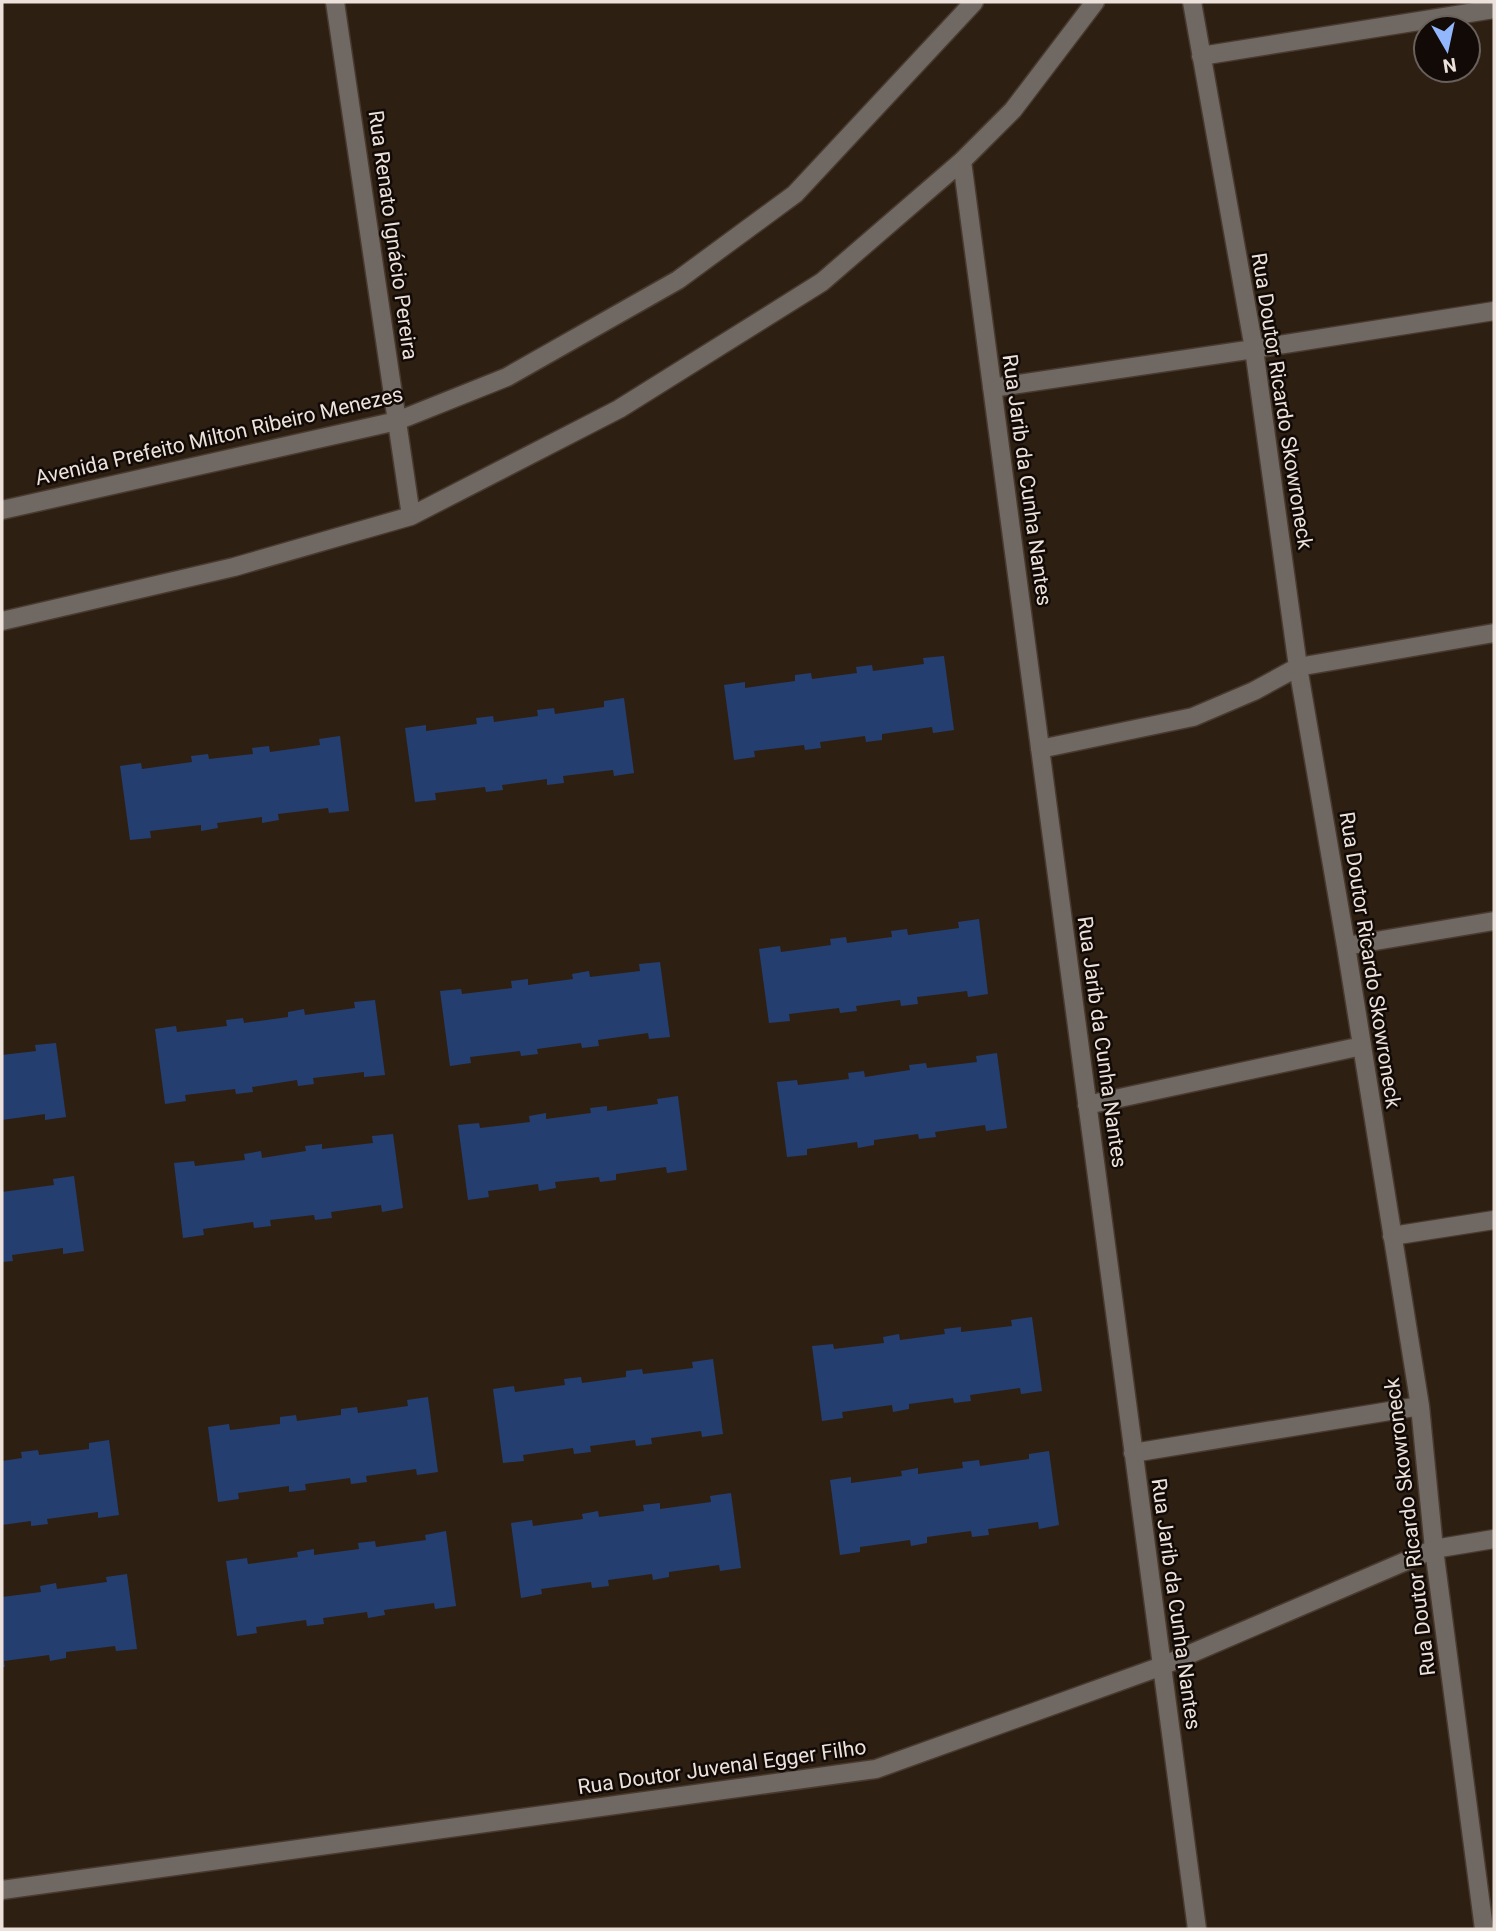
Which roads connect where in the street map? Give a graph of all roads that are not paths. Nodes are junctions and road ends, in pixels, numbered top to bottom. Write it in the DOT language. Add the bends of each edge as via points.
graph roads {
  1 [pos="335,2"];
  2 [pos="974,2"];
  3 [pos="1094,2"];
  4 [pos="1192,2"];
  5 [pos="1494,9"];
  6 [pos="1201,55"];
  7 [pos="962,161"];
  8 [pos="1494,311"];
  9 [pos="1254,349"];
  10 [pos="992,388"];
  11 [pos="397,421"];
  12 [pos="2,510"];
  13 [pos="411,516"];
  14 [pos="2,621"];
  15 [pos="1494,633"];
  16 [pos="1298,667"];
  17 [pos="1040,750"];
  18 [pos="1494,921"];
  19 [pos="1346,946"];
  20 [pos="1362,1046"];
  21 [pos="1087,1105"];
  22 [pos="1494,1220"];
  23 [pos="1392,1236"];
  24 [pos="1420,1406"];
  25 [pos="1133,1453"];
  26 [pos="1494,1539"];
  27 [pos="1434,1549"];
  28 [pos="1162,1666"];
  29 [pos="2,1890"];
  30 [pos="1197,1929"];
  31 [pos="1484,1929"];
  1 -- 11 [label="street, Rua Renato Ignácio Pereira"];
  2 -- 11 [label="street, Avenida Prefeito Milton Ribeiro Menezes" via="794,194 678,280 507,377"];
  3 -- 7 [label="street" via="1013,110"];
  4 -- 6 [label="street, Rua Doutor Ricardo Skowroneck"];
  5 -- 6 [label="street"];
  6 -- 9 [label="street, Rua Doutor Ricardo Skowroneck"];
  7 -- 10 [label="street, Rua Jarib da Cunha Nantes"];
  7 -- 13 [label="street" via="822,282 619,410"];
  8 -- 9 [label="street"];
  9 -- 10 [label="street"];
  9 -- 16 [label="street, Rua Doutor Ricardo Skowroneck"];
  10 -- 17 [label="street, Rua Jarib da Cunha Nantes"];
  11 -- 12 [label="street, Avenida Prefeito Milton Ribeiro Menezes"];
  11 -- 13 [label="street, Rua Renato Ignácio Pereira"];
  13 -- 14 [label="street" via="234,567"];
  15 -- 16 [label="street"];
  16 -- 17 [label="street" via="1193,717"];
  16 -- 19 [label="street, Rua Doutor Ricardo Skowroneck"];
  17 -- 21 [label="street, Rua Jarib da Cunha Nantes"];
  18 -- 19 [label="street"];
  19 -- 20 [label="street, Rua Doutor Ricardo Skowroneck"];
  20 -- 21 [label="street"];
  20 -- 23 [label="street, Rua Doutor Ricardo Skowroneck"];
  21 -- 25 [label="street, Rua Jarib da Cunha Nantes"];
  22 -- 23 [label="street"];
  23 -- 24 [label="street, Rua Doutor Ricardo Skowroneck"];
  24 -- 25 [label="street"];
  24 -- 27 [label="street, Rua Doutor Ricardo Skowroneck"];
  25 -- 28 [label="street, Rua Jarib da Cunha Nantes"];
  26 -- 27 [label="street, Rua Doutor Juvenal Egger Filho"];
  27 -- 28 [label="street, Rua Doutor Juvenal Egger Filho"];
  27 -- 31 [label="street, Rua Doutor Ricardo Skowroneck"];
  28 -- 29 [label="street, Rua Doutor Juvenal Egger Filho" via="876,1769"];
  28 -- 30 [label="street, Rua Jarib da Cunha Nantes"];
}
